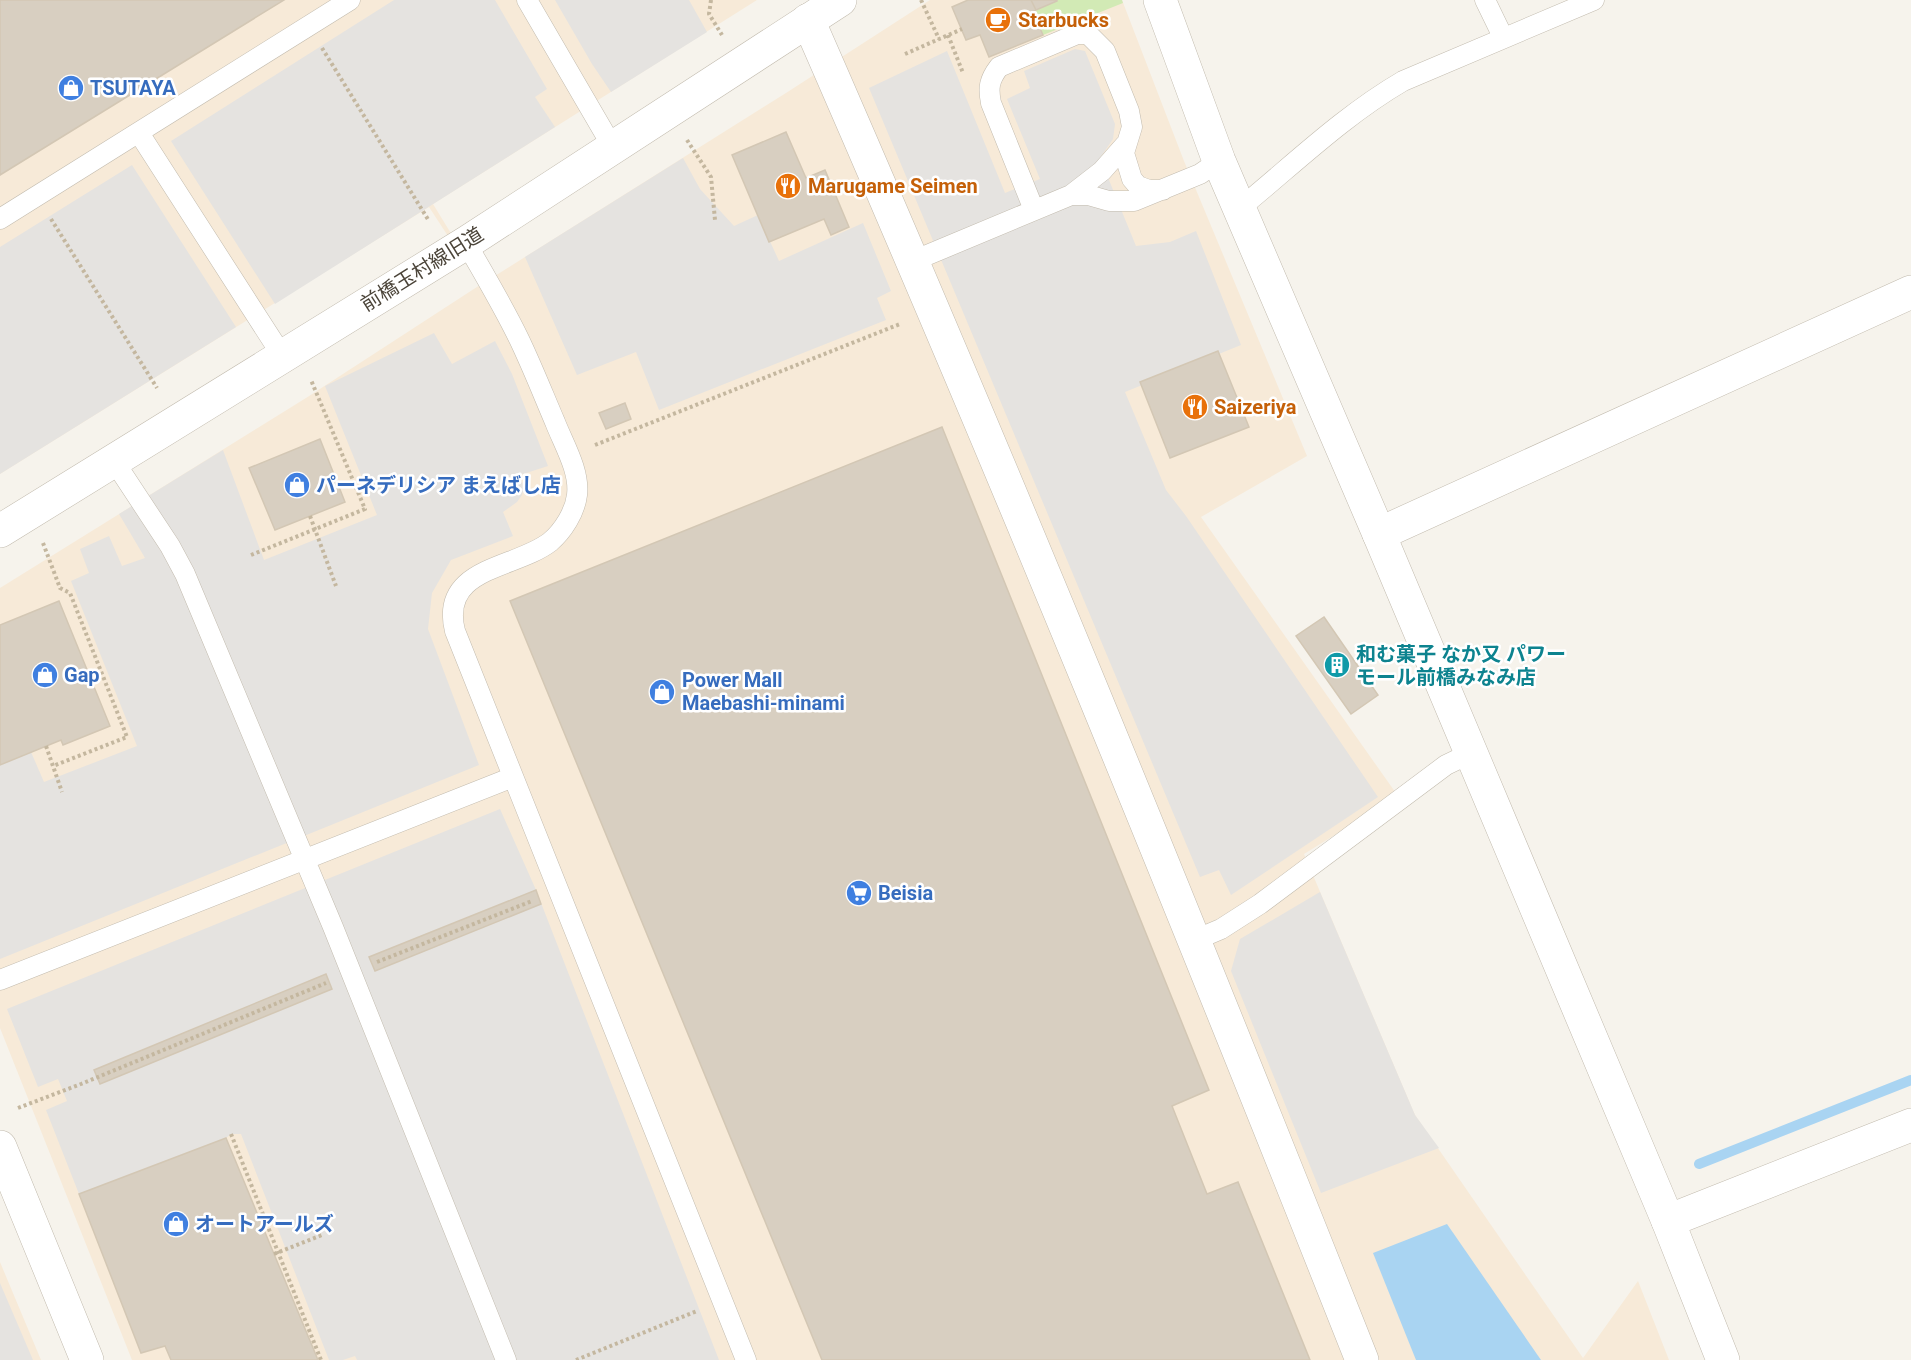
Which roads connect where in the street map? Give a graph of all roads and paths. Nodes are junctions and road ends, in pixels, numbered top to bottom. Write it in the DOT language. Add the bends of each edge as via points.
graph roads {
  1 [pos="350,0"];
  2 [pos="527,0"];
  3 [pos="711,0"];
  4 [pos="840,0"];
  5 [pos="921,0"];
  6 [pos="1160,0"];
  7 [pos="1485,0"];
  8 [pos="1594,0"];
  9 [pos="808,20"];
  10 [pos="309,26"];
  11 [pos="962,28"];
  12 [pos="722,35"];
  13 [pos="1503,38"];
  14 [pos="939,39"];
  15 [pos="905,54"];
  16 [pos="139,133"];
  17 [pos="687,139"];
  18 [pos="1125,145"];
  19 [pos="612,146"];
  20 [pos="1219,161"];
  21 [pos="1162,190"];
  22 [pos="1071,195"];
  23 [pos="37,197"];
  24 [pos="1239,209"];
  25 [pos="1034,210"];
  26 [pos="0,219"];
  27 [pos="715,220"];
  28 [pos="429,221"];
  29 [pos="466,243"];
  30 [pos="913,261"];
  31 [pos="1911,292"];
  32 [pos="906,321"];
  33 [pos="296,365"];
  34 [pos="157,388"];
  35 [pos="592,447"];
  36 [pos="114,461"];
  37 [pos="310,516"];
  38 [pos="315,529"];
  39 [pos="0,531"];
  40 [pos="1379,534"];
  41 [pos="41,540"];
  42 [pos="251,555"];
  43 [pos="336,586"];
  44 [pos="46,746"];
  45 [pos="1472,753"];
  46 [pos="53,766"];
  47 [pos="513,777"];
  48 [pos="62,792"];
  49 [pos="305,860"];
  50 [pos="558,890"];
  51 [pos="1195,940"];
  52 [pos="351,973"];
  53 [pos="0,980"];
  54 [pos="18,1108"];
  55 [pos="1910,1128"];
  56 [pos="231,1134"];
  57 [pos="0,1147"];
  58 [pos="1668,1221"];
  59 [pos="322,1235"];
  60 [pos="277,1253"];
  61 [pos="722,1300"];
  62 [pos="87,1360"];
  63 [pos="321,1360"];
  64 [pos="506,1360"];
  65 [pos="576,1360"];
  66 [pos="746,1360"];
  67 [pos="1362,1360"];
  68 [pos="1723,1360"];
  1 -- 10 [label="lane"];
  2 -- 19 [label="lane"];
  3 -- 12 [label="path" via="709,14"];
  4 -- 9 [label="street, 前橋玉村線旧道"];
  5 -- 14 [label="path"];
  6 -- 20 [label="street"];
  7 -- 13 [label="lane"];
  8 -- 13 [label="lane"];
  9 -- 19 [label="street, 前橋玉村線旧道"];
  9 -- 30 [label="street"];
  10 -- 16 [label="lane"];
  10 -- 28 [label="path"];
  11 -- 14 [label="path"];
  13 -- 24 [label="lane" via="1375,97"];
  14 -- 15 [label="path"];
  16 -- 23 [label="lane"];
  16 -- 33 [label="lane"];
  17 -- 27 [label="path" via="711,177"];
  18 -- 21 [label="lane" via="1132,179 1138,186"];
  18 -- 22 [label="lane" via="1102,171"];
  18 -- 25 [label="lane" via="1132,127 1129,111 1105,51 1088,34 1077,34 999,67 991,77 991,103"];
  19 -- 29 [label="street, 前橋玉村線旧道"];
  20 -- 21 [label="lane"];
  20 -- 24 [label="street"];
  21 -- 22 [label="lane" via="1123,202"];
  22 -- 25 [label="lane"];
  23 -- 26 [label="lane"];
  23 -- 34 [label="path"];
  24 -- 40 [label="street"];
  25 -- 30 [label="lane"];
  29 -- 33 [label="street, 前橋玉村線旧道"];
  29 -- 47 [label="lane" via="518,336 578,482 572,512 557,535 549,543 474,577 461,588 453,612 454,631"];
  30 -- 51 [label="street"];
  31 -- 40 [label="street"];
  32 -- 35 [label="path"];
  33 -- 36 [label="street, 前橋玉村線旧道"];
  33 -- 38 [label="path" via="365,509"];
  36 -- 39 [label="street, 前橋玉村線旧道"];
  36 -- 49 [label="lane" via="185,574"];
  37 -- 38 [label="path"];
  38 -- 42 [label="path"];
  38 -- 43 [label="path"];
  40 -- 45 [label="street"];
  41 -- 46 [label="path" via="60,588 70,593 127,737"];
  44 -- 46 [label="path"];
  45 -- 51 [label="lane" via="1446,765 1260,904"];
  45 -- 58 [label="street"];
  46 -- 48 [label="path"];
  47 -- 49 [label="lane"];
  47 -- 50 [label="lane"];
  49 -- 52 [label="lane"];
  49 -- 53 [label="lane"];
  50 -- 52 [label="path"];
  50 -- 61 [label="lane"];
  51 -- 67 [label="street"];
  52 -- 54 [label="path"];
  52 -- 64 [label="lane"];
  55 -- 58 [label="street"];
  56 -- 60 [label="path"];
  57 -- 62 [label="street"];
  58 -- 68 [label="street"];
  59 -- 60 [label="path"];
  60 -- 63 [label="path"];
  61 -- 65 [label="path"];
  61 -- 66 [label="lane"];
}
